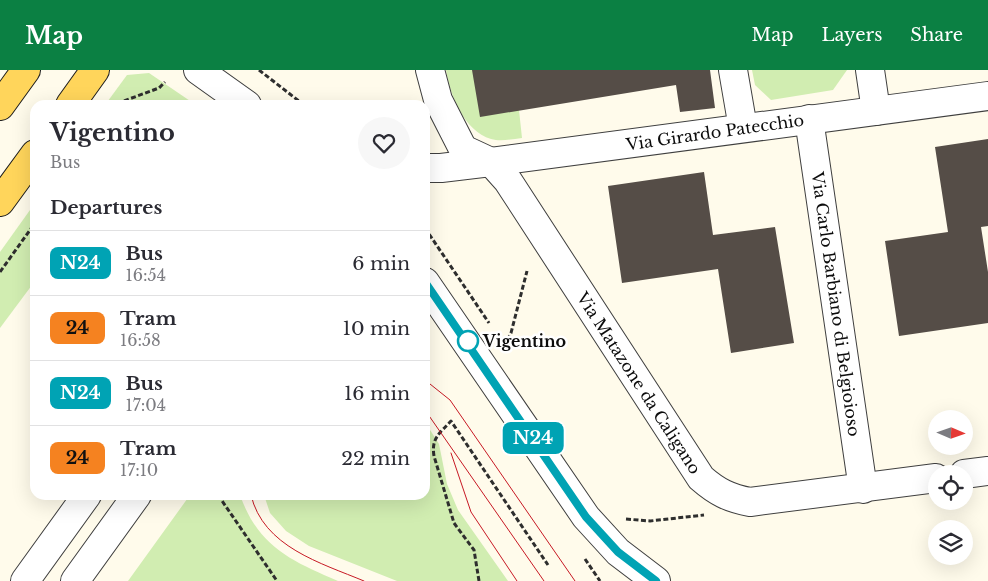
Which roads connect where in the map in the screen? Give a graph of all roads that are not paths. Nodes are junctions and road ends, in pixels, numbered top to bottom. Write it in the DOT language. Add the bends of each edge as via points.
graph roads {
  1 [pos="26,70"];
  2 [pos="95,70"];
  3 [pos="198,70"];
  4 [pos="430,70"];
  5 [pos="733,70"];
  6 [pos="870,70"];
  7 [pos="988,96"];
  8 [pos="74,100"];
  9 [pos="240,100"];
  10 [pos="0,106"];
  11 [pos="876,111"];
  12 [pos="809,120"];
  13 [pos="743,128"];
  14 [pos="30,161"];
  15 [pos="491,162"];
  16 [pos="430,170"];
  17 [pos="0,202"];
  18 [pos="430,289"];
  19 [pos="988,471"];
  20 [pos="973,473"];
  21 [pos="928,479"];
  22 [pos="864,489"];
  23 [pos="83,500"];
  24 [pos="133,500"];
  25 [pos="26,581"];
  26 [pos="74,581"];
  27 [pos="656,581"];
  1 -- 10 [label="main road"];
  2 -- 8 [label="main road"];
  3 -- 9 [label="street"];
  4 -- 15 [label="street" via="440,106 463,149"];
  5 -- 13 [label="street"];
  6 -- 11 [label="street"];
  7 -- 11 [label="street, Via Girardo Patecchio"];
  11 -- 12 [label="street, Via Girardo Patecchio"];
  12 -- 13 [label="street, Via Girardo Patecchio"];
  12 -- 22 [label="street, Via Carlo Barbiano di Belgioioso"];
  13 -- 15 [label="street, Via Girardo Patecchio"];
  14 -- 17 [label="main road"];
  15 -- 16 [label="street, Via Girardo Patecchio"];
  15 -- 22 [label="street, Via Matazone da Caligano" via="508,181 701,478 716,492 750,502"];
  18 -- 27 [label="street" via="586,517 618,552"];
  19 -- 20 [label="street"];
  21 -- 22 [label="street, Via Matazone da Caligano"];
  23 -- 25 [label="street"];
  24 -- 26 [label="street"];
}
